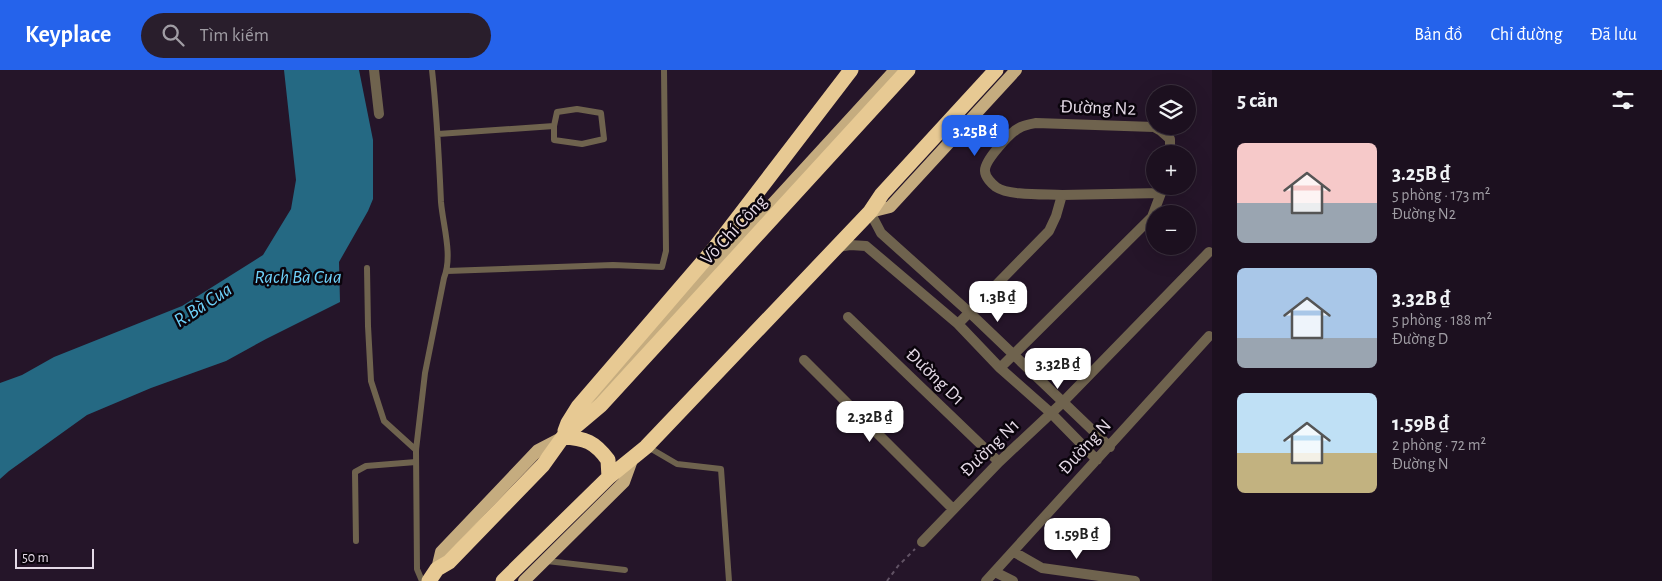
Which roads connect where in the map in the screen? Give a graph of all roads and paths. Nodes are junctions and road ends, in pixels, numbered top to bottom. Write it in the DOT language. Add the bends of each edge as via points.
graph roads {
  1 [pos="374,70"];
  2 [pos="432,70"];
  3 [pos="664,70"];
  4 [pos="851,70"];
  5 [pos="895,70"];
  6 [pos="908,70"];
  7 [pos="996,70"];
  8 [pos="1016,70"];
  9 [pos="379,114"];
  10 [pos="554,126"];
  11 [pos="438,134"];
  12 [pos="1170,145"];
  13 [pos="1146,191"];
  14 [pos="1062,195"];
  15 [pos="1162,195"];
  16 [pos="870,212"];
  17 [pos="838,246"];
  18 [pos="1209,252"];
  19 [pos="367,268"];
  20 [pos="447,270"];
  21 [pos="969,312"];
  22 [pos="848,317"];
  23 [pos="958,324"];
  24 [pos="1209,336"];
  25 [pos="1013,354"];
  26 [pos="804,360"];
  27 [pos="1000,368"];
  28 [pos="1062,403"];
  29 [pos="1052,414"];
  30 [pos="588,415"];
  31 [pos="563,437"];
  32 [pos="646,447"];
  33 [pos="1110,447"];
  34 [pos="416,450"];
  35 [pos="632,460"];
  36 [pos="1097,460"];
  37 [pos="416,462"];
  38 [pos="998,462"];
  39 [pos="609,476"];
  40 [pos="953,509"];
  41 [pos="356,541"];
  42 [pos="922,542"];
  43 [pos="535,550"];
  44 [pos="1014,552"];
  45 [pos="547,561"];
  46 [pos="625,570"];
  47 [pos="995,572"];
  48 [pos="433,575"];
  49 [pos="422,581"];
  50 [pos="503,581"];
  51 [pos="524,581"];
  52 [pos="729,581"];
  53 [pos="888,581"];
  54 [pos="986,581"];
  55 [pos="1013,581"];
  56 [pos="1135,581"];
  1 -- 9 [label="street"];
  2 -- 11 [label="lane"];
  3 -- 20 [label="lane" via="666,251 662,267 613,265"];
  4 -- 31 [label="highway" via="713,250 578,407"];
  5 -- 30 [label="main road, Võ Chí Công" via="596,396 589,406"];
  6 -- 30 [label="highway, Võ Chí Công" via="601,405"];
  7 -- 16 [label="highway" via="882,194"];
  8 -- 16 [label="main road" via="890,207"];
  10 -- 10 [label="lane" via="557,112 577,109 601,113 604,139 582,144 554,140"];
  10 -- 11 [label="lane"];
  11 -- 20 [label="lane"];
  12 -- 14 [label="street, Đường N2" via="1170,139 1154,127 1036,123 1013,132 986,163 985,172 998,188"];
  13 -- 14 [label="street"];
  14 -- 21 [label="street" via="1049,231"];
  15 -- 25 [label="street" via="1152,217"];
  16 -- 17 [label="highway"];
  16 -- 21 [label="street" via="881,233"];
  17 -- 23 [label="street" via="866,246"];
  17 -- 32 [label="highway"];
  18 -- 28 [label="street, Đường N1"];
  19 -- 34 [label="lane" via="371,381 384,421"];
  20 -- 34 [label="lane" via="425,373"];
  21 -- 23 [label="street"];
  21 -- 25 [label="street"];
  22 -- 38 [label="street, Đường D1"];
  23 -- 27 [label="street"];
  24 -- 33 [label="street, Đường N"];
  25 -- 27 [label="street"];
  25 -- 28 [label="street"];
  26 -- 40 [label="street"];
  27 -- 29 [label="street"];
  28 -- 29 [label="street, Đường N1"];
  28 -- 33 [label="street"];
  29 -- 36 [label="street"];
  29 -- 38 [label="street, Đường N1"];
  30 -- 31 [label="highway, Võ Chí Công"];
  30 -- 35 [label="highway" via="590,428 601,442"];
  31 -- 39 [label="highway" via="587,440 596,446 608,460"];
  31 -- 48 [label="highway, Võ Chí Công" via="543,464"];
  32 -- 35 [label="highway"];
  32 -- 52 [label="lane" via="677,464 721,468"];
  33 -- 36 [label="street, Đường N"];
  34 -- 37 [label="lane"];
  35 -- 39 [label="highway"];
  35 -- 45 [label="main road" via="624,482"];
  36 -- 44 [label="street, Đường N"];
  37 -- 41 [label="lane" via="366,466 355,472"];
  37 -- 49 [label="lane" via="417,569"];
  38 -- 40 [label="street, Đường N1"];
  39 -- 43 [label="highway"];
  40 -- 42 [label="street, Đường N1"];
  42 -- 53 [label="path"];
  43 -- 45 [label="main road"];
  43 -- 50 [label="highway"];
  44 -- 47 [label="street, Đường N"];
  44 -- 56 [label="street" via="1042,568"];
  45 -- 46 [label="lane"];
  45 -- 51 [label="main road"];
  47 -- 54 [label="street, Đường N"];
  47 -- 55 [label="street"];
}
